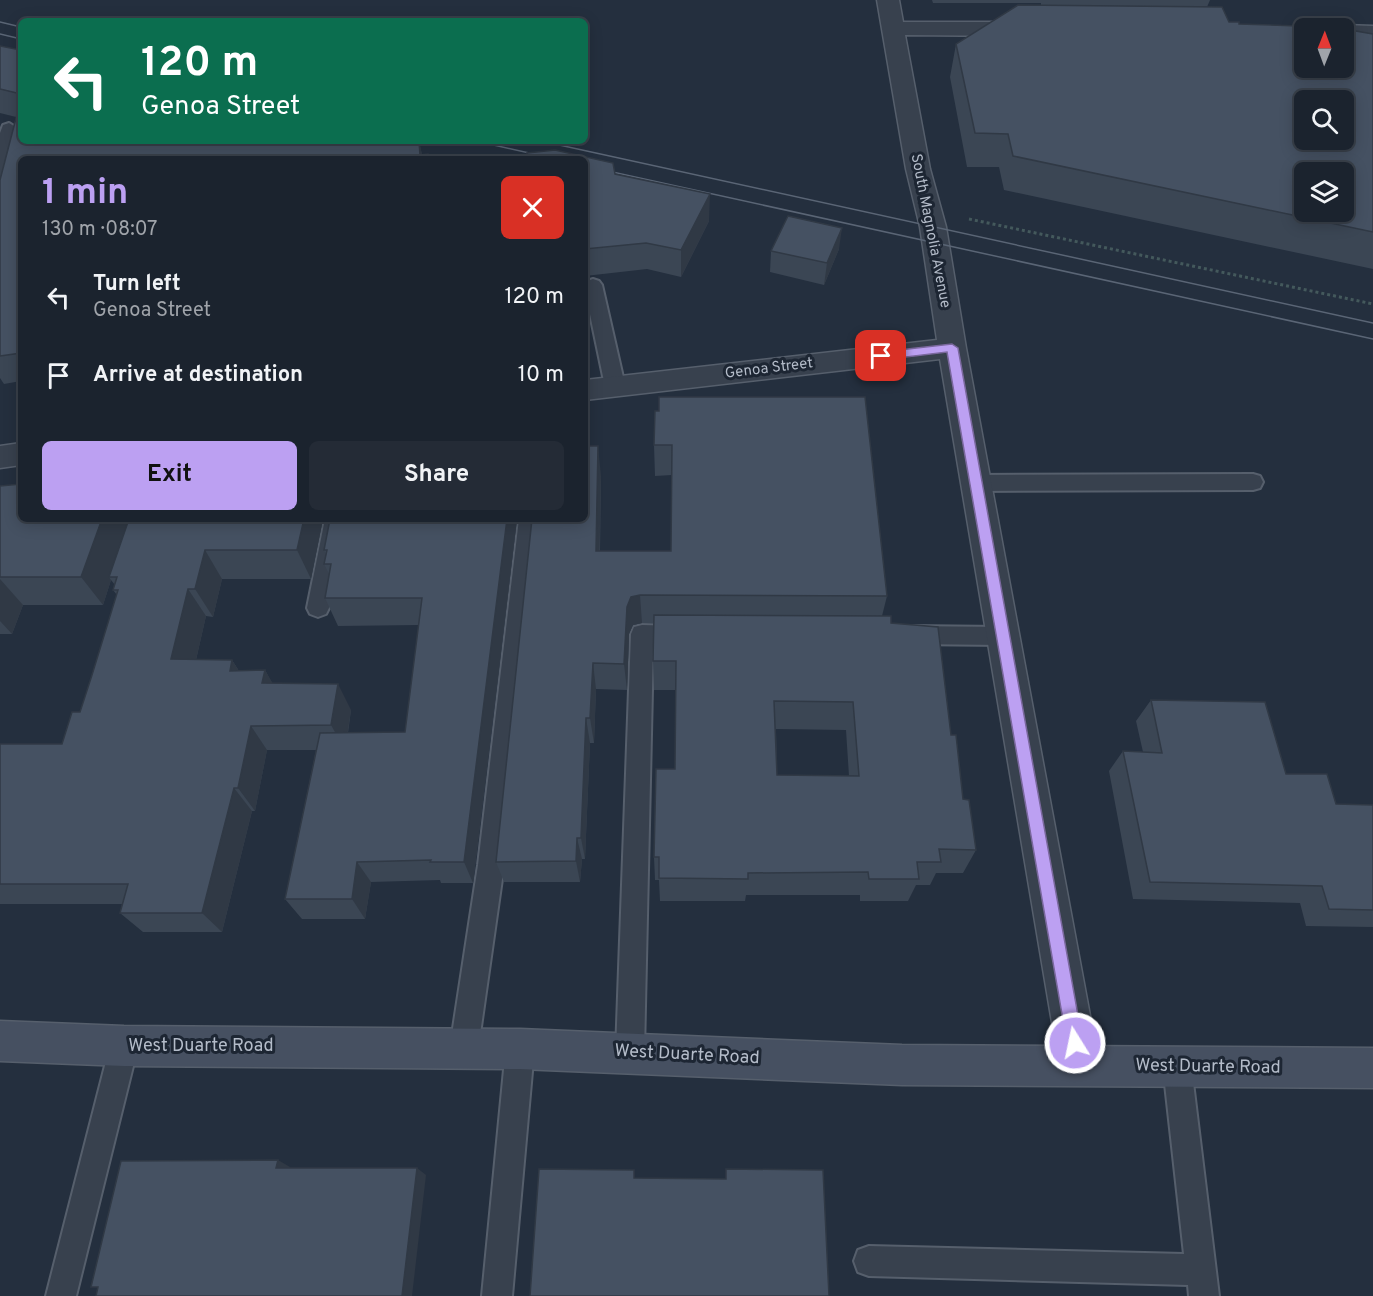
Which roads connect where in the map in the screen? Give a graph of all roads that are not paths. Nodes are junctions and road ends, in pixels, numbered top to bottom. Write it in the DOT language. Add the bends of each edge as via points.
graph roads {
  1 [pos="888,0"];
  2 [pos="893,28"];
  3 [pos="1050,30"];
  4 [pos="1354,32"];
  5 [pos="1373,33"];
  6 [pos="9,128"];
  7 [pos="0,181"];
  8 [pos="593,285"];
  9 [pos="952,348"];
  10 [pos="615,386"];
  11 [pos="588,390"];
  12 [pos="18,454"];
  13 [pos="0,457"];
  14 [pos="1253,482"];
  15 [pos="976,483"];
  16 [pos="334,522"];
  17 [pos="529,522"];
  18 [pos="318,608"];
  19 [pos="702,635"];
  20 [pos="881,635"];
  21 [pos="1003,636"];
  22 [pos="0,1041"];
  23 [pos="124,1046"];
  24 [pos="464,1048"];
  25 [pos="520,1049"];
  26 [pos="630,1052"];
  27 [pos="1079,1064"];
  28 [pos="1177,1066"];
  29 [pos="1373,1068"];
  30 [pos="869,1261"];
  31 [pos="1203,1283"];
  32 [pos="61,1296"];
  33 [pos="497,1296"];
  1 -- 2 [label="street, South Magnolia Avenue"];
  2 -- 3 [label="street"];
  2 -- 9 [label="street, South Magnolia Avenue" via="918,169 933,227"];
  4 -- 5 [label="street"];
  6 -- 7 [label="lane"];
  8 -- 10 [label="lane"];
  9 -- 10 [label="street, Genoa Street"];
  9 -- 15 [label="street, South Magnolia Avenue"];
  10 -- 11 [label="street, Genoa Street"];
  12 -- 13 [label="street"];
  14 -- 15 [label="lane"];
  15 -- 21 [label="street, South Magnolia Avenue"];
  16 -- 18 [label="lane"];
  17 -- 24 [label="lane" via="491,865"];
  19 -- 26 [label="lane" via="642,634"];
  20 -- 21 [label="lane"];
  21 -- 27 [label="street, South Magnolia Avenue"];
  22 -- 23 [label="main road, West Duarte Road"];
  23 -- 24 [label="main road, West Duarte Road"];
  23 -- 32 [label="lane"];
  24 -- 25 [label="main road, West Duarte Road"];
  25 -- 26 [label="main road, West Duarte Road"];
  25 -- 33 [label="lane"];
  26 -- 27 [label="main road, West Duarte Road" via="902,1065"];
  27 -- 28 [label="main road, West Duarte Road"];
  28 -- 29 [label="main road, West Duarte Road"];
  28 -- 31 [label="lane"];
  30 -- 31 [label="lane"];
}
